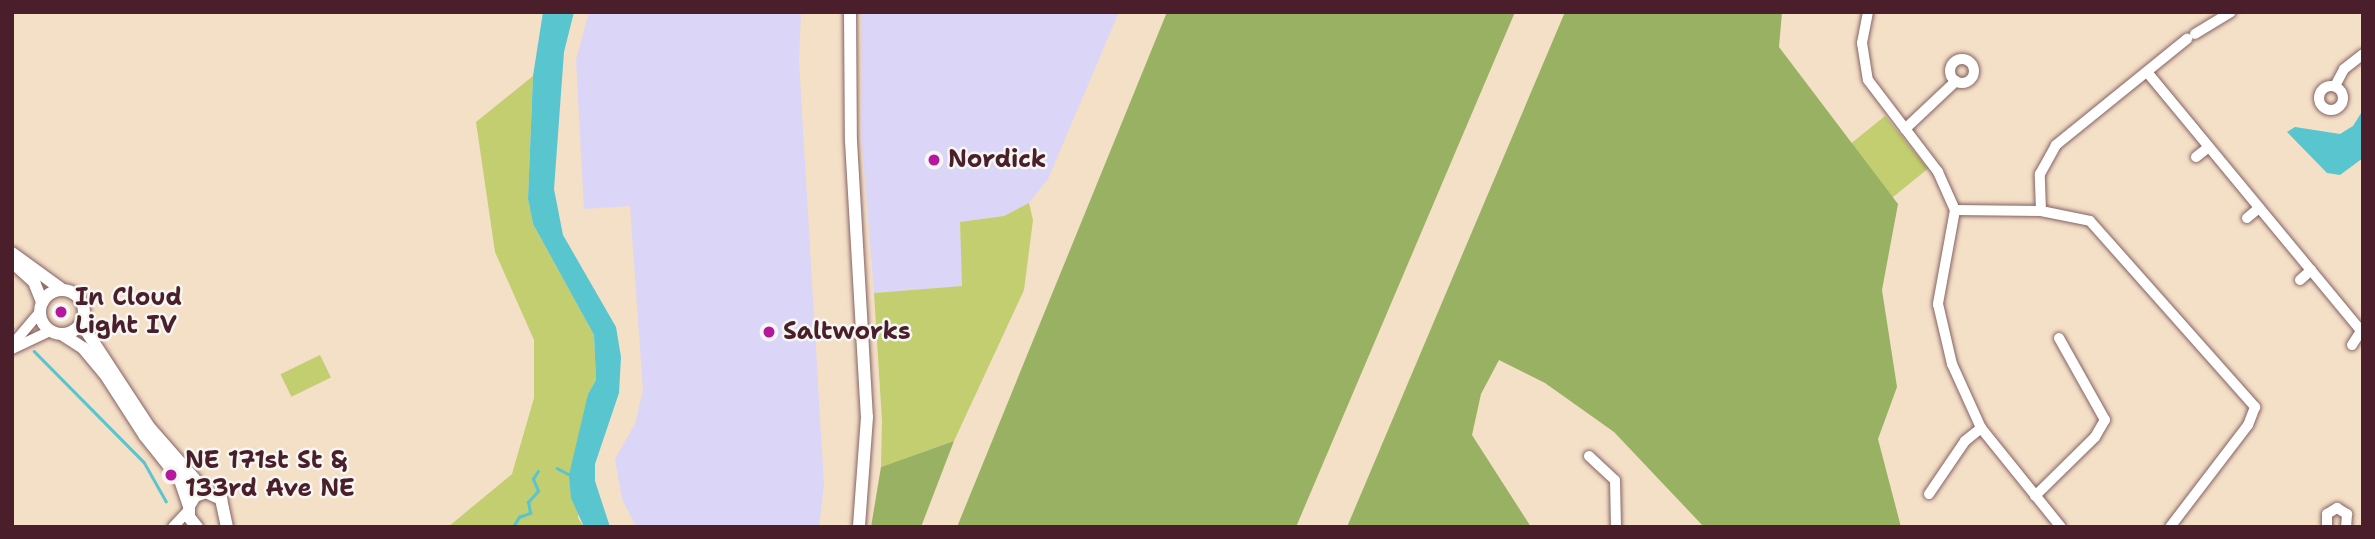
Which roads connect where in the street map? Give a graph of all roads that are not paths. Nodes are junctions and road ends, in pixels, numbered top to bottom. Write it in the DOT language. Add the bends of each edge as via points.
graph roads {
  1 [pos="850,12"];
  2 [pos="1868,12"];
  3 [pos="2231,12"];
  4 [pos="2363,54"];
  5 [pos="2147,72"];
  6 [pos="1956,81"];
  7 [pos="2335,86"];
  8 [pos="1905,129"];
  9 [pos="2209,147"];
  10 [pos="2196,158"];
  11 [pos="2259,208"];
  12 [pos="1955,210"];
  13 [pos="2041,211"];
  14 [pos="2247,218"];
  15 [pos="12,253"];
  16 [pos="12,262"];
  17 [pos="2311,270"];
  18 [pos="2300,280"];
  19 [pos="63,290"];
  20 [pos="41,307"];
  21 [pos="81,323"];
  22 [pos="50,331"];
  23 [pos="2362,331"];
  24 [pos="63,335"];
  25 [pos="2059,338"];
  26 [pos="2352,345"];
  27 [pos="12,347"];
  28 [pos="1981,429"];
  29 [pos="1589,456"];
  30 [pos="206,492"];
  31 [pos="1929,494"];
  32 [pos="2035,496"];
  33 [pos="188,509"];
  34 [pos="223,523"];
  35 [pos="2058,526"];
  36 [pos="173,527"];
  37 [pos="197,527"];
  38 [pos="859,527"];
  39 [pos="1616,527"];
  40 [pos="2170,527"];
  41 [pos="2328,527"];
  42 [pos="2346,527"];
  1 -- 38 [label="main road" via="851,141 867,417"];
  2 -- 8 [label="street" via="1862,63 1868,80"];
  3 -- 5 [label="street" via="2191,36"];
  4 -- 7 [label="street" via="2344,69"];
  5 -- 9 [label="street"];
  5 -- 13 [label="street" via="2048,154 2040,174"];
  6 -- 8 [label="street"];
  8 -- 12 [label="street" via="1946,184"];
  9 -- 10 [label="street"];
  9 -- 11 [label="street"];
  11 -- 14 [label="street"];
  11 -- 17 [label="street"];
  12 -- 13 [label="street"];
  12 -- 28 [label="street" via="1938,304 1952,364"];
  13 -- 40 [label="street" via="2081,217 2101,228 2255,407 2248,425"];
  15 -- 19 [label="main road"];
  16 -- 20 [label="main road" via="34,282"];
  17 -- 18 [label="street"];
  17 -- 23 [label="street"];
  19 -- 20 [label="main road"];
  19 -- 21 [label="main road" via="81,302"];
  20 -- 22 [label="main road"];
  20 -- 27 [label="street"];
  21 -- 24 [label="main road"];
  21 -- 30 [label="main road" via="149,427"];
  22 -- 24 [label="main road"];
  22 -- 27 [label="street"];
  23 -- 26 [label="street"];
  24 -- 33 [label="main road" via="83,348 105,374 180,480"];
  25 -- 32 [label="street" via="2105,420 2095,437"];
  28 -- 31 [label="street" via="1965,440"];
  28 -- 32 [label="street"];
  29 -- 39 [label="street" via="1615,480"];
  30 -- 33 [label="main road"];
  30 -- 34 [label="main road" via="222,499"];
  32 -- 35 [label="street"];
  33 -- 36 [label="street"];
  33 -- 37 [label="main road"];
  41 -- 42 [label="street" via="2327,514 2337,508 2347,514"];
}
